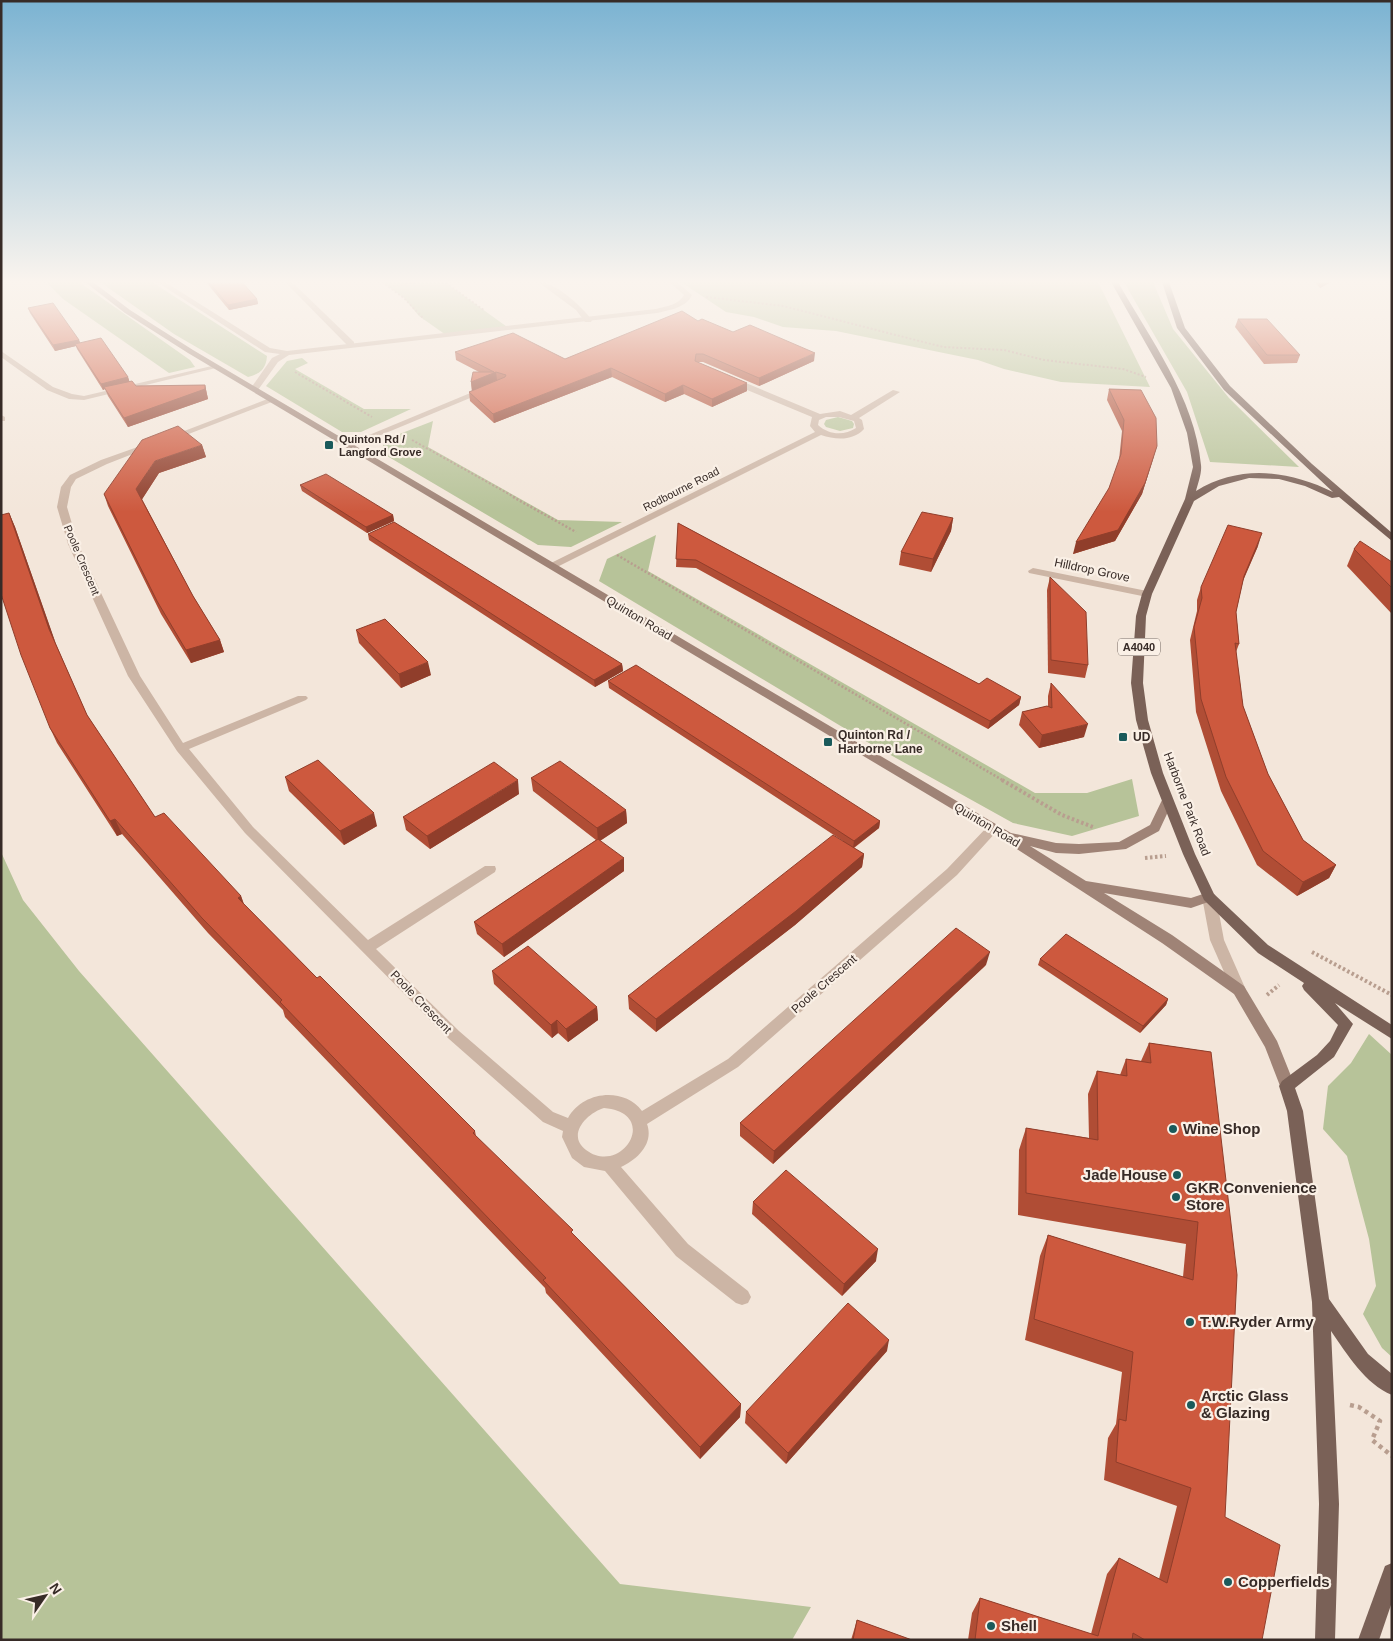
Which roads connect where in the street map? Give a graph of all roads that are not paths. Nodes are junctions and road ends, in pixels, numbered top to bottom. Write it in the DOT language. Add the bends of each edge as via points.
graph roads {
  1 [pos="8,359"];
  2 [pos="203,359"];
  3 [pos="278,359"];
  4 [pos="1158,359"];
  5 [pos="1204,359"];
  6 [pos="216,367"];
  7 [pos="726,378"];
  8 [pos="255,388"];
  9 [pos="492,388"];
  10 [pos="896,392"];
  11 [pos="273,400"];
  12 [pos="819,417"];
  13 [pos="854,417"];
  14 [pos="821,432"];
  15 [pos="349,445"];
  16 [pos="1190,499"];
  17 [pos="1351,504"];
  18 [pos="1392,538"];
  19 [pos="552,566"];
  20 [pos="1033,571"];
  21 [pos="1147,594"];
  22 [pos="302,698"];
  23 [pos="181,748"];
  24 [pos="1168,801"];
  25 [pos="997,830"];
  26 [pos="490,869"];
  27 [pos="1082,883"];
  28 [pos="1209,897"];
  29 [pos="368,947"];
  30 [pos="1295,972"];
  31 [pos="1238,990"];
  32 [pos="1392,1033"];
  33 [pos="1287,1086"];
  34 [pos="640,1120"];
  35 [pos="571,1127"];
  36 [pos="609,1164"];
  37 [pos="742,1297"];
  38 [pos="1321,1302"];
  39 [pos="1392,1386"];
  40 [pos="1392,1573"];
  41 [pos="1325,1640"];
  42 [pos="1368,1640"];
  1 -- 6 [label="street" via="56,394 76,398"];
  2 -- 6 [label="street, Quinton Road"];
  3 -- 8 [label="street"];
  4 -- 16 [label="main road, Harborne Park Road / A4040" via="1175,388 1191,433 1197,467"];
  5 -- 17 [label="main road" via="1227,388"];
  6 -- 8 [label="street, Quinton Road"];
  7 -- 12 [label="street"];
  8 -- 11 [label="street, Quinton Road"];
  9 -- 15 [label="street"];
  10 -- 13 [label="street"];
  11 -- 15 [label="street, Quinton Road"];
  11 -- 23 [label="street, Poole Crescent" via="104,462 73,477 66,486 62,507 73,544 134,676"];
  12 -- 13 [label="street" via="840,414"];
  12 -- 14 [label="street" via="814,426"];
  13 -- 14 [label="street" via="861,423 857,432 840,436"];
  14 -- 19 [label="street, Rodbourne Road"];
  15 -- 19 [label="street, Quinton Road"];
  16 -- 17 [label="main road" via="1220,482 1244,476 1271,476 1318,488"];
  16 -- 21 [label="main road, Harborne Park Road / A4040"];
  17 -- 18 [label="main road"];
  19 -- 25 [label="street, Quinton Road"];
  20 -- 21 [label="street, Hilldrop Grove"];
  21 -- 24 [label="main road, Harborne Park Road / A4040" via="1141,616 1137,683 1142,720"];
  22 -- 23 [label="street"];
  23 -- 29 [label="street, Poole Crescent" via="250,830"];
  24 -- 25 [label="street" via="1155,828 1121,846 1079,850 1056,848"];
  24 -- 28 [label="main road, Harborne Park Road / A4040"];
  25 -- 27 [label="street, Quinton Road"];
  25 -- 34 [label="street, Poole Crescent" via="733,1063"];
  26 -- 29 [label="street"];
  27 -- 28 [label="street, Quinton Road" via="1192,903"];
  27 -- 31 [label="street"];
  28 -- 30 [label="main road, Harborne Park Road / A4040" via="1263,949"];
  28 -- 31 [label="street" via="1217,940"];
  29 -- 35 [label="street, Poole Crescent" via="454,1035 548,1117"];
  30 -- 32 [label="main road, Harborne Park Road / A4040"];
  30 -- 33 [label="main road" via="1346,1024 1329,1055"];
  31 -- 33 [label="street" via="1272,1045"];
  33 -- 38 [label="main road" via="1295,1111"];
  34 -- 35 [label="street" via="626,1105 604,1101 583,1110"];
  34 -- 36 [label="street" via="640,1143 633,1153"];
  35 -- 36 [label="street" via="570,1136 578,1154 598,1164"];
  36 -- 37 [label="street" via="682,1250"];
  38 -- 39 [label="main road" via="1362,1360"];
  38 -- 41 [label="main road" via="1329,1504"];
  40 -- 42 [label="main road"];
}
